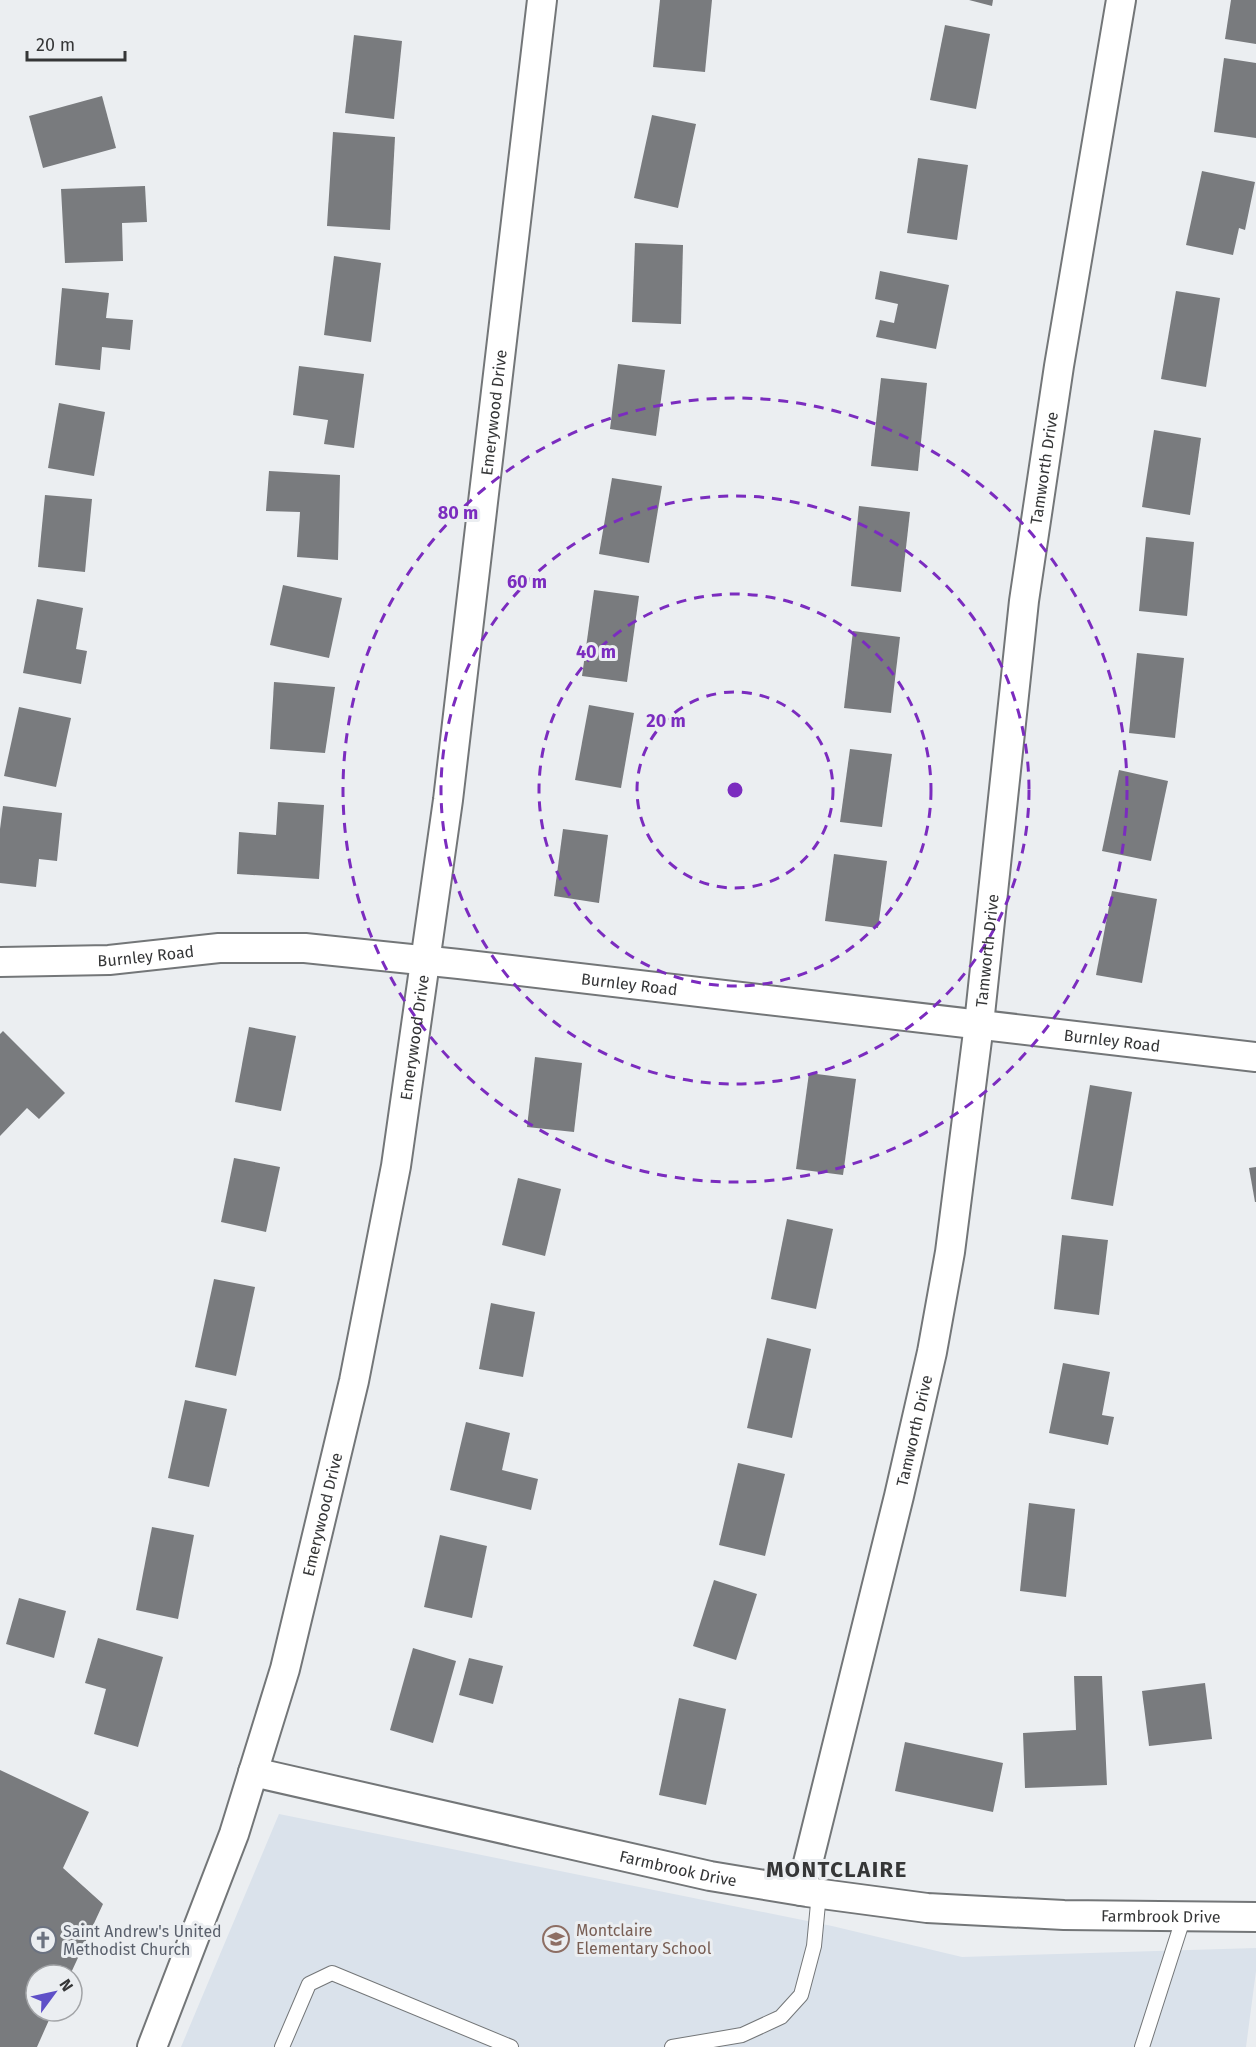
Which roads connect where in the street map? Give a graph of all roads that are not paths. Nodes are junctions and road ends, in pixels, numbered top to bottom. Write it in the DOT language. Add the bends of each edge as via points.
graph roads {
  1 [pos="542,0"];
  2 [pos="1121,0"];
  3 [pos="426,960"];
  4 [pos="0,962"];
  5 [pos="979,1024"];
  6 [pos="1256,1057"];
  7 [pos="253,1772"];
  8 [pos="810,1892"];
  9 [pos="1184,1916"];
  10 [pos="1256,1917"];
  11 [pos="152,2047"];
  12 [pos="282,2047"];
  13 [pos="511,2047"];
  14 [pos="672,2047"];
  15 [pos="1142,2047"];
  1 -- 3 [label="street, Emerywood Drive"];
  2 -- 5 [label="street, Tamworth Drive" via="1024,601"];
  3 -- 4 [label="street, Burnley Road" via="305,948 219,948 109,960"];
  3 -- 5 [label="street, Burnley Road"];
  3 -- 7 [label="street, Emerywood Drive" via="396,1166 354,1381 285,1669"];
  5 -- 6 [label="street, Burnley Road"];
  5 -- 8 [label="street, Tamworth Drive" via="951,1242 932,1352"];
  7 -- 8 [label="street, Farmbrook Drive" via="710,1876"];
  7 -- 11 [label="street, Emerywood Drive" via="234,1834"];
  8 -- 9 [label="street, Farmbrook Drive" via="927,1908"];
  8 -- 14 [label="lane" via="814,1946 801,1995 781,2017 742,2036"];
  9 -- 10 [label="street, Farmbrook Drive"];
  9 -- 15 [label="lane"];
  12 -- 13 [label="lane" via="309,1984 332,1973"];
}
